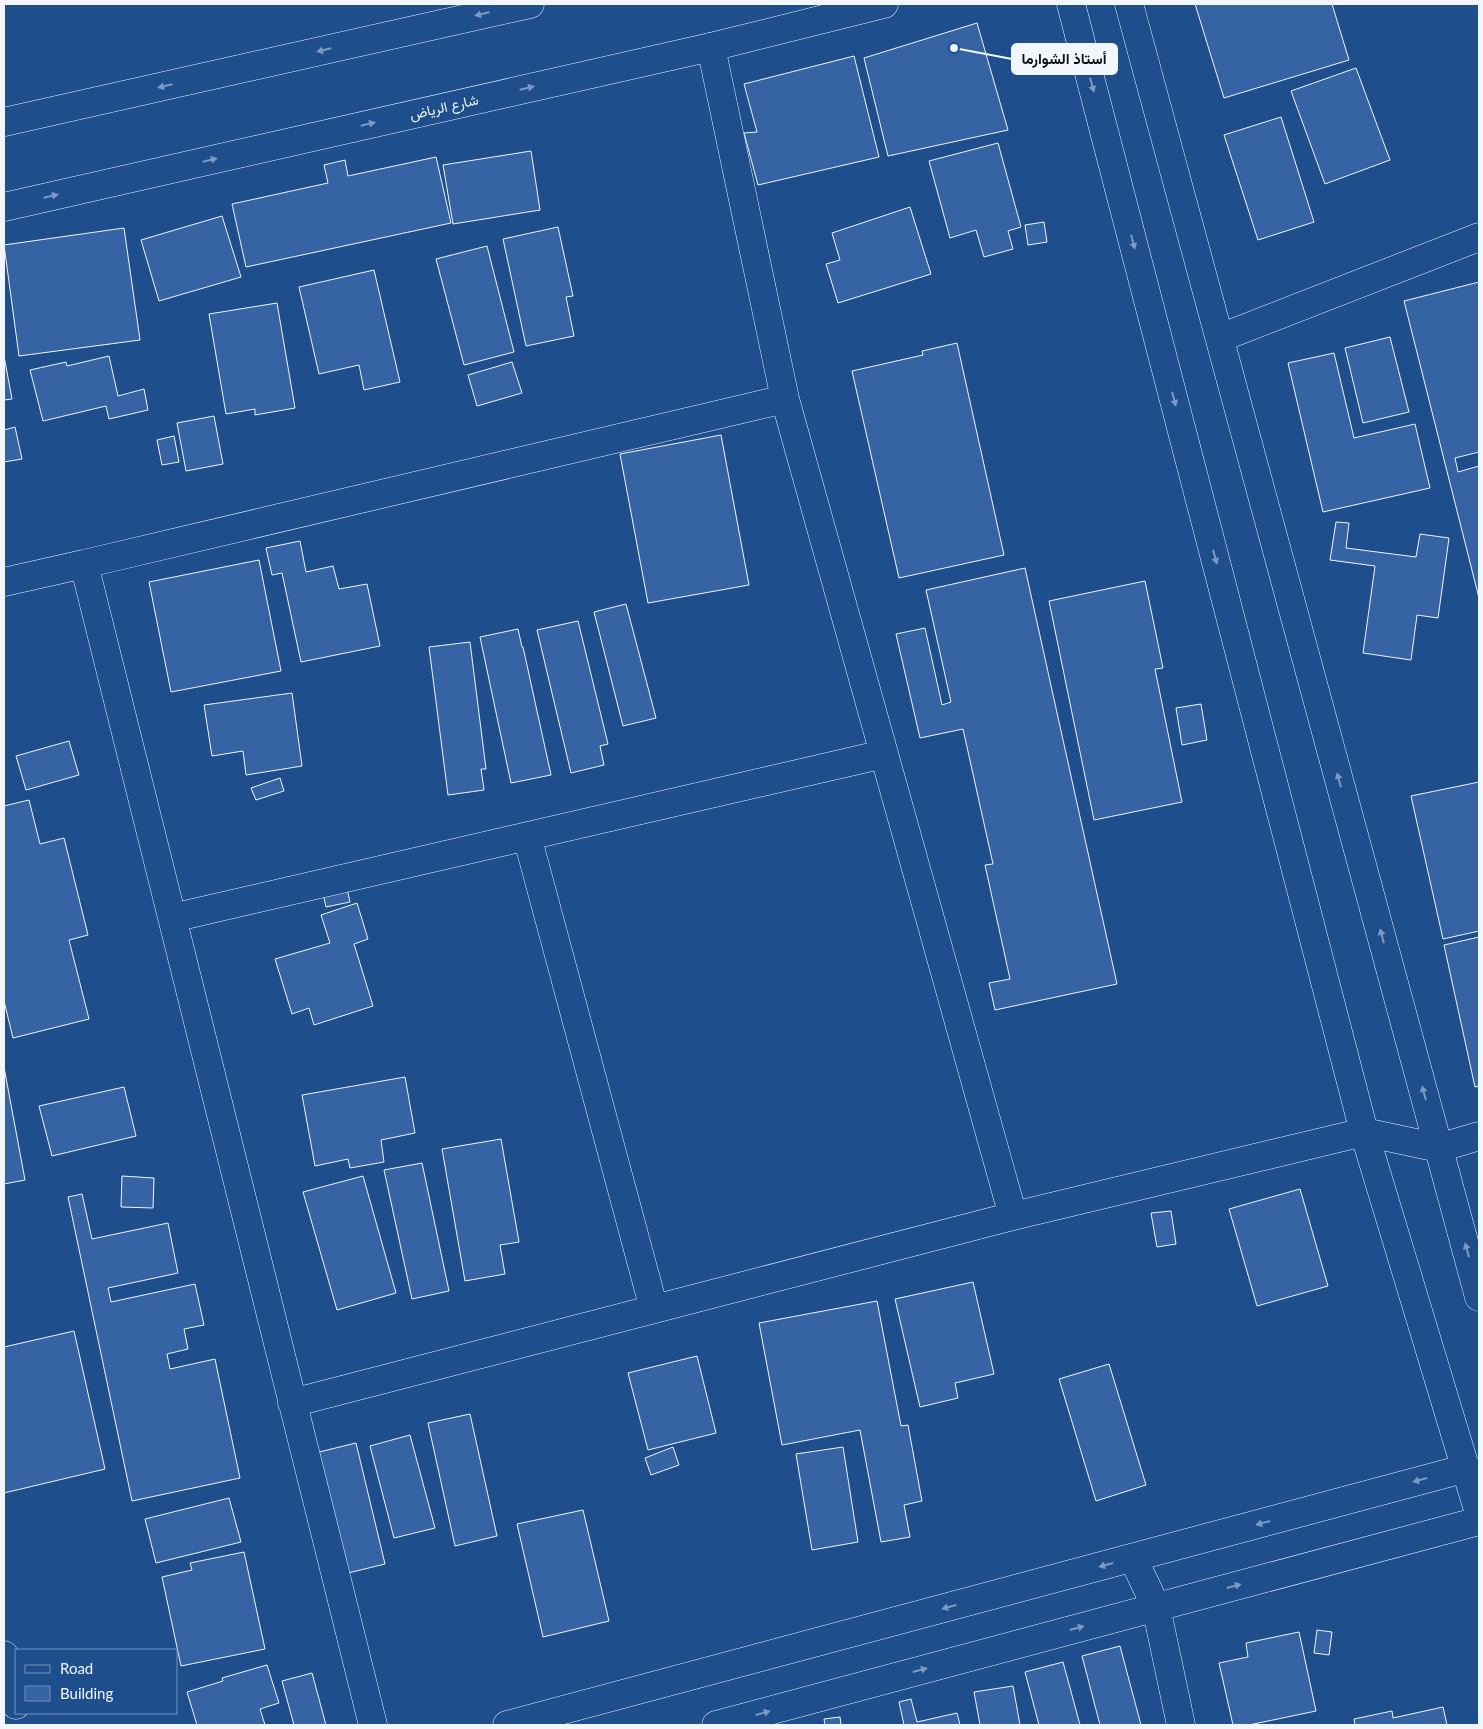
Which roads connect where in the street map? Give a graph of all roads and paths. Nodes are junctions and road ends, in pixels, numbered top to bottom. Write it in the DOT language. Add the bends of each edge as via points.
graph roads {
  1 [pos="530,4"];
  2 [pos="884,4"];
  3 [pos="1071,4"];
  4 [pos="1129,4"];
  5 [pos="711,47"];
  6 [pos="4,122"];
  7 [pos="4,207"];
  8 [pos="1479,237"];
  9 [pos="1220,338"];
  10 [pos="785,399"];
  11 [pos="84,564"];
  12 [pos="4,582"];
  13 [pos="884,754"];
  14 [pos="527,836"];
  15 [pos="172,918"];
  16 [pos="1364,1132"];
  17 [pos="1479,1136"];
  18 [pos="1439,1148"];
  19 [pos="1013,1216"];
  20 [pos="1479,1297"];
  21 [pos="654,1309"];
  22 [pos="292,1402"];
  23 [pos="1467,1468"];
  24 [pos="1479,1513"];
  25 [pos="1479,1521"];
  26 [pos="1133,1558"];
  27 [pos="1156,1607"];
  28 [pos="4,1655"];
  29 [pos="15,1701"];
  30 [pos="373,1725"];
  31 [pos="507,1725"];
  32 [pos="716,1725"];
  33 [pos="1181,1725"];
  1 -- 6 [label="street, one-way"];
  2 -- 5 [label="street, شارع الرياض"];
  3 -- 16 [label="street, one-way"];
  4 -- 9 [label="street"];
  7 -- 5 [label="street, شارع الرياض, one-way"];
  5 -- 10 [label="street"];
  8 -- 9 [label="street"];
  18 -- 9 [label="street, one-way"];
  10 -- 11 [label="street"];
  10 -- 13 [label="street"];
  11 -- 12 [label="street"];
  11 -- 15 [label="street"];
  13 -- 14 [label="street"];
  13 -- 19 [label="street"];
  14 -- 15 [label="street"];
  14 -- 21 [label="street"];
  15 -- 22 [label="street"];
  16 -- 18 [label="street"];
  16 -- 19 [label="street"];
  16 -- 23 [label="street"];
  17 -- 18 [label="street"];
  20 -- 18 [label="street, one-way"];
  19 -- 21 [label="street"];
  21 -- 22 [label="street"];
  22 -- 30 [label="street"];
  23 -- 24 [label="street"];
  23 -- 26 [label="street, one-way"];
  27 -- 25 [label="street, one-way"];
  26 -- 27 [label="street"];
  26 -- 31 [label="street, one-way"];
  32 -- 27 [label="street, one-way"];
  27 -- 33 [label="street"];
  28 -- 29 [label="street"];
}
